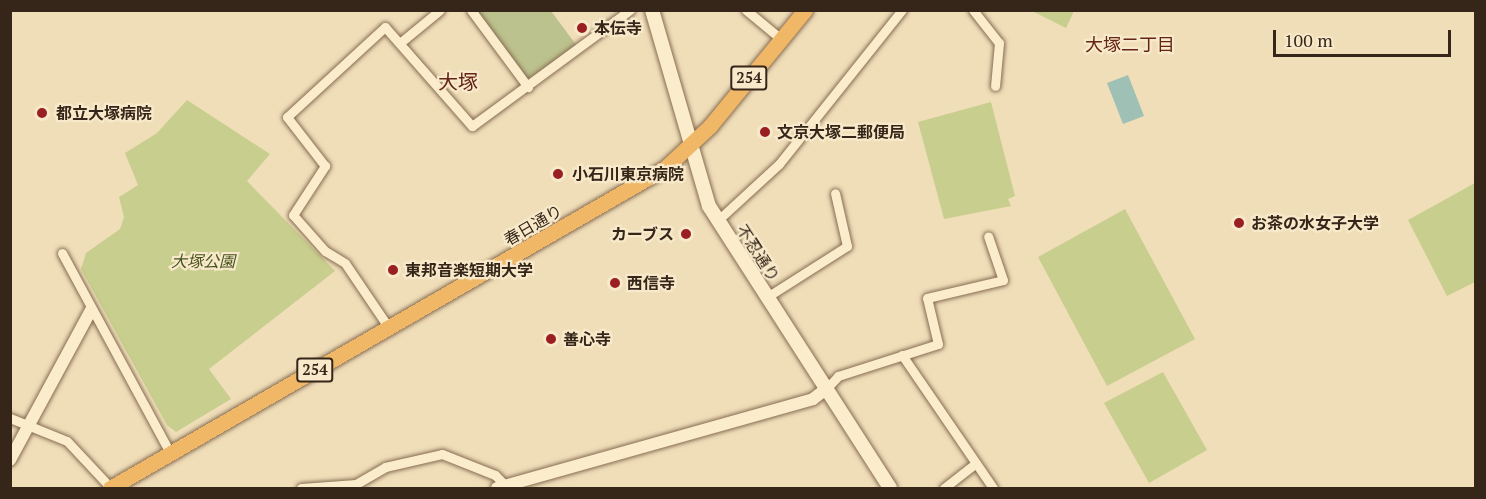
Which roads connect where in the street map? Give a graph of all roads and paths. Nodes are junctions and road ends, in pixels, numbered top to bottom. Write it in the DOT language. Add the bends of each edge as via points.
graph roads {
  1 [pos="440,10"];
  2 [pos="471,10"];
  3 [pos="630,10"];
  4 [pos="652,10"];
  5 [pos="746,10"];
  6 [pos="805,10"];
  7 [pos="902,10"];
  8 [pos="973,10"];
  9 [pos="781,39"];
  10 [pos="401,42"];
  11 [pos="995,86"];
  12 [pos="528,87"];
  13 [pos="693,145"];
  14 [pos="835,193"];
  15 [pos="717,221"];
  16 [pos="988,236"];
  17 [pos="62,253"];
  18 [pos="767,297"];
  19 [pos="91,310"];
  20 [pos="389,328"];
  21 [pos="902,355"];
  22 [pos="826,389"];
  23 [pos="10,418"];
  24 [pos="29,425"];
  25 [pos="170,453"];
  26 [pos="10,460"];
  27 [pos="975,464"];
  28 [pos="519,486"];
  29 [pos="501,487"];
  30 [pos="111,488"];
  31 [pos="301,489"];
  32 [pos="890,489"];
  33 [pos="944,489"];
  34 [pos="993,489"];
  1 -- 10 [label="street"];
  2 -- 12 [label="street"];
  3 -- 12 [label="street"];
  4 -- 13 [label="main road, 不忍通り"];
  5 -- 9 [label="street"];
  6 -- 9 [label="highway, 春日通り / 254"];
  7 -- 15 [label="street" via="778,164"];
  8 -- 11 [label="street" via="999,42"];
  9 -- 13 [label="highway, 春日通り / 254"];
  10 -- 12 [label="street" via="472,126"];
  10 -- 20 [label="street" via="380,27 287,117 325,166 293,215 325,250 345,263"];
  13 -- 15 [label="main road, 不忍通り"];
  13 -- 20 [label="highway, 春日通り / 254" via="649,178"];
  14 -- 18 [label="street" via="847,246"];
  15 -- 18 [label="main road, 不忍通り"];
  16 -- 21 [label="street" via="1003,280 927,298 938,344"];
  17 -- 19 [label="street"];
  18 -- 22 [label="main road, 不忍通り"];
  19 -- 24 [label="street"];
  19 -- 25 [label="street"];
  20 -- 25 [label="highway, 春日通り / 254"];
  21 -- 22 [label="street" via="838,376"];
  21 -- 27 [label="street"];
  22 -- 28 [label="street" via="813,399"];
  22 -- 32 [label="main road, 不忍通り"];
  23 -- 24 [label="street"];
  24 -- 26 [label="street"];
  24 -- 30 [label="street" via="67,441"];
  25 -- 30 [label="highway, 春日通り / 254"];
  27 -- 33 [label="street"];
  27 -- 34 [label="street"];
  28 -- 29 [label="street"];
  29 -- 31 [label="street" via="495,475 442,454 385,467 356,484"];
}
